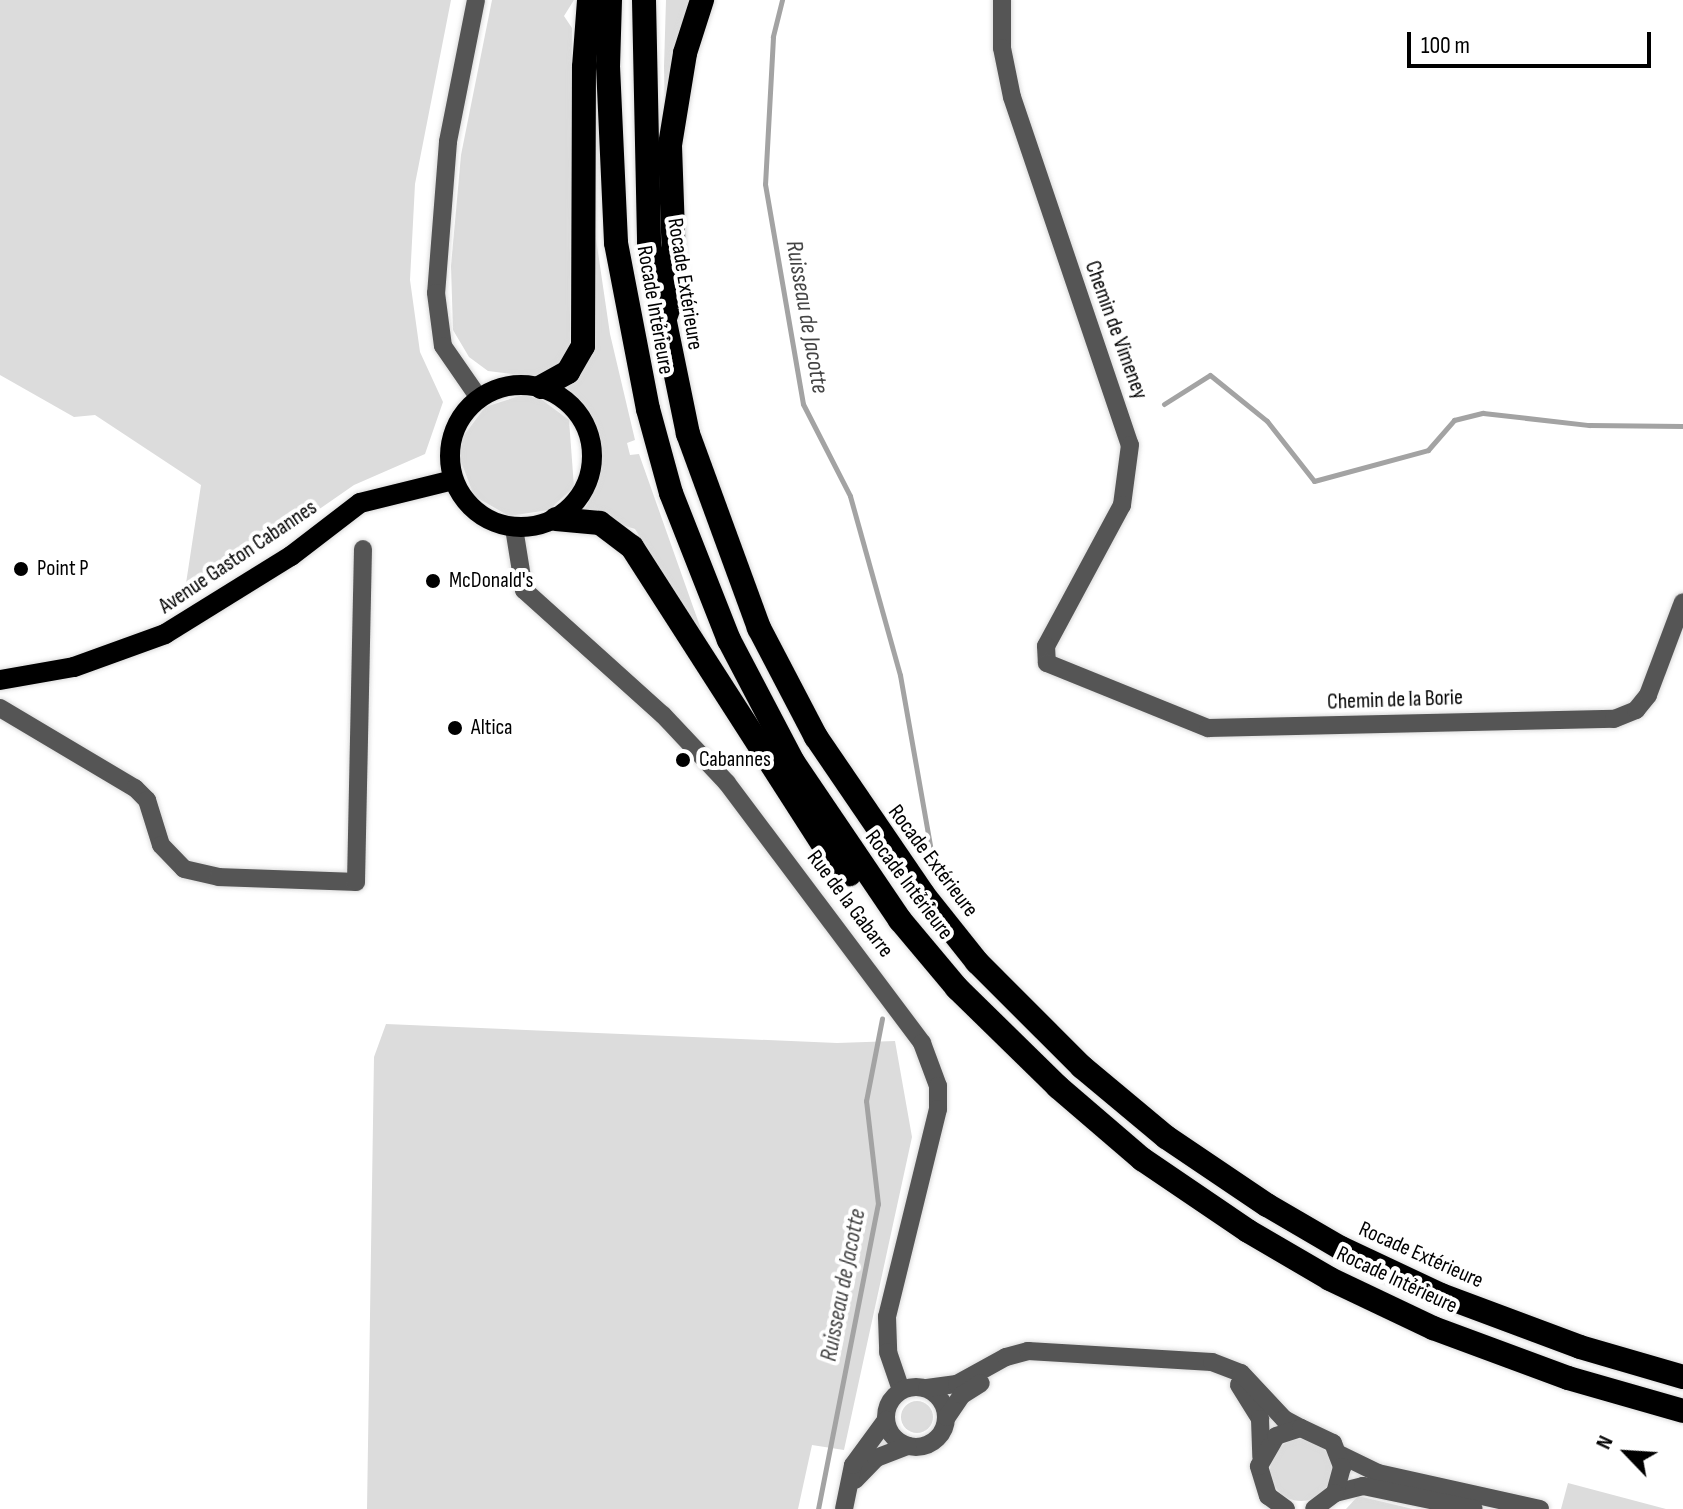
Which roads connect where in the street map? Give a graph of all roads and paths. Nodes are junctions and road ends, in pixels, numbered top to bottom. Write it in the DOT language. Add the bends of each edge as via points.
graph roads {
  1 [pos="476,0"];
  2 [pos="589,0"];
  3 [pos="610,0"];
  4 [pos="644,0"];
  5 [pos="702,0"];
  6 [pos="1002,0"];
  7 [pos="663,323"];
  8 [pos="541,387"];
  9 [pos="479,398"];
  10 [pos="453,480"];
  11 [pos="556,519"];
  12 [pos="514,528"];
  13 [pos="363,549"];
  14 [pos="1683,602"];
  15 [pos="1047,663"];
  16 [pos="0,680"];
  17 [pos="0,708"];
  18 [pos="957,988"];
  19 [pos="1683,1377"];
  20 [pos="927,1388"];
  21 [pos="901,1390"];
  22 [pos="1683,1411"];
  23 [pos="947,1417"];
  24 [pos="886,1420"];
  25 [pos="1301,1428"];
  26 [pos="908,1446"];
  27 [pos="1339,1454"];
  28 [pos="1261,1457"];
  29 [pos="1335,1493"];
  30 [pos="845,1503"];
  31 [pos="1286,1509"];
  32 [pos="1314,1509"];
  33 [pos="1474,1509"];
  34 [pos="1540,1509"];
  1 -- 9 [label="street" via="448,142 436,293 443,346"];
  2 -- 8 [label="highway" via="583,346 568,372"];
  3 -- 18 [label="highway, Rocade Intérieure" via="616,243 648,409 671,493 729,640 793,762 891,908"];
  4 -- 7 [label="highway, Rocade Extérieure" via="645,185"];
  5 -- 7 [label="highway" via="685,53 670,145 675,289"];
  6 -- 15 [label="street, Chemin de Vimeney" via="1002,48 1016,112 1130,445 1122,505 1046,646"];
  7 -- 19 [label="highway, Rocade Extérieure" via="688,434 759,628 816,737 863,812 977,962 1082,1067 1166,1137 1280,1212 1441,1295 1580,1347"];
  8 -- 9 [label="main road" via="498,388"];
  8 -- 11 [label="main road" via="580,415 593,460 587,484"];
  9 -- 10 [label="main road" via="452,435"];
  10 -- 12 [label="main road" via="477,513"];
  10 -- 16 [label="main road, Avenue Gaston Cabannes" via="360,503 291,556 165,634 74,667"];
  11 -- 12 [label="main road"];
  11 -- 18 [label="highway" via="600,523 632,547 824,846 892,925"];
  12 -- 21 [label="street, Rue de la Gabarre" via="524,590 600,654 727,783 922,1043 938,1086 938,1109 887,1317 888,1352"];
  13 -- 17 [label="street" via="356,882 219,877 184,869 161,845 147,800 135,788"];
  14 -- 15 [label="street, Chemin de la Borie" via="1648,695 1636,710 1614,719 1208,728"];
  18 -- 22 [label="highway, Rocade Intérieure" via="1058,1087 1142,1159 1330,1279 1433,1328 1568,1378"];
  20 -- 21 [label="street"];
  20 -- 23 [label="street" via="942,1399"];
  20 -- 25 [label="street" via="957,1384 1028,1351 1212,1362 1241,1373 1284,1419"];
  21 -- 24 [label="street" via="889,1403"];
  23 -- 26 [label="street" via="932,1443"];
  23 -- 28 [label="street" via="962,1395 1028,1363 1210,1372 1237,1382 1251,1398 1260,1419"];
  24 -- 26 [label="street" via="893,1436"];
  24 -- 30 [label="street" via="853,1465"];
  25 -- 27 [label="street" via="1324,1435"];
  25 -- 28 [label="street" via="1276,1436"];
  26 -- 30 [label="street" via="868,1465"];
  27 -- 29 [label="street" via="1341,1480"];
  27 -- 34 [label="street" via="1378,1473"];
  28 -- 31 [label="street" via="1262,1487"];
  29 -- 32 [label="street"];
  29 -- 33 [label="street" via="1363,1486"];
}
